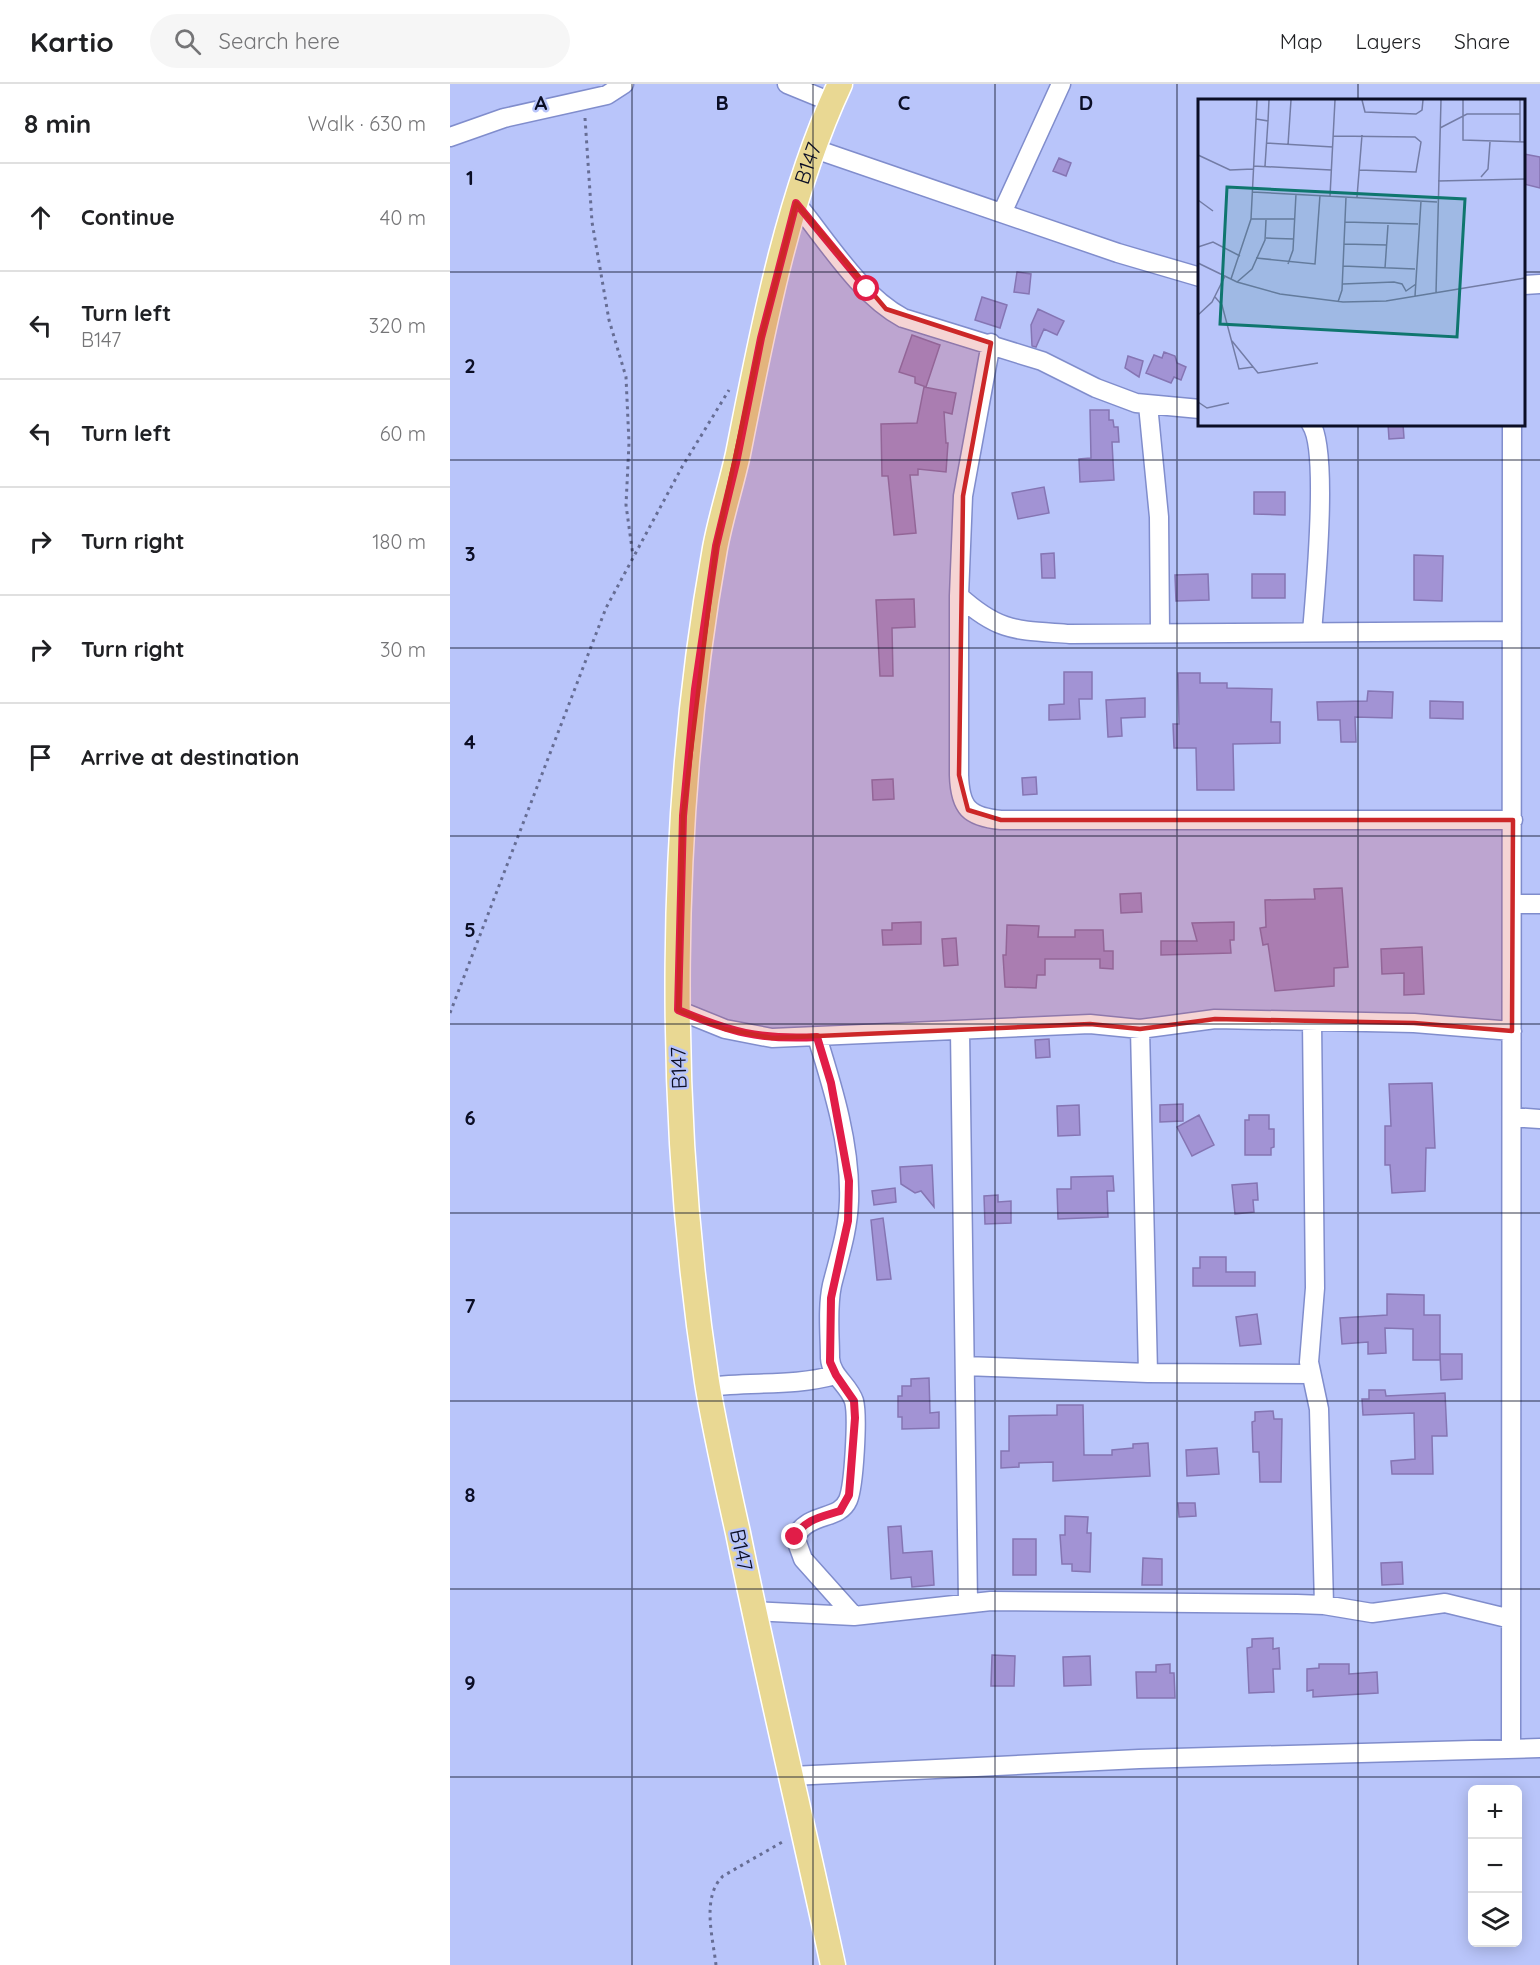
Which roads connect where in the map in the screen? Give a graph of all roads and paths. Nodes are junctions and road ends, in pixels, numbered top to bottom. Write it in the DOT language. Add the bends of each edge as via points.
graph roads {
  1 [pos="624,84"];
  2 [pos="787,84"];
  3 [pos="1061,84"];
  4 [pos="836,93"];
  5 [pos="584,101"];
  6 [pos="450,137"];
  7 [pos="815,149"];
  8 [pos="796,203"];
  9 [pos="1002,213"];
  10 [pos="1198,276"];
  11 [pos="1540,284"];
  12 [pos="1525,285"];
  13 [pos="991,344"];
  14 [pos="730,387"];
  15 [pos="1148,405"];
  16 [pos="1198,409"];
  17 [pos="1312,426"];
  18 [pos="1512,426"];
  19 [pos="633,559"];
  20 [pos="959,596"];
  21 [pos="1160,632"];
  22 [pos="1312,632"];
  23 [pos="1512,632"];
  24 [pos="1513,820"];
  25 [pos="1513,904"];
  26 [pos="1540,904"];
  27 [pos="678,1010"];
  28 [pos="450,1013"];
  29 [pos="1312,1021"];
  30 [pos="1140,1029"];
  31 [pos="960,1031"];
  32 [pos="1512,1031"];
  33 [pos="817,1037"];
  34 [pos="1512,1117"];
  35 [pos="1540,1119"];
  36 [pos="965,1366"];
  37 [pos="1148,1373"];
  38 [pos="1311,1374"];
  39 [pos="836,1375"];
  40 [pos="708,1387"];
  41 [pos="968,1603"];
  42 [pos="1324,1605"];
  43 [pos="754,1611"];
  44 [pos="854,1616"];
  45 [pos="1511,1619"];
  46 [pos="1511,1748"];
  47 [pos="1540,1748"];
  48 [pos="792,1776"];
  49 [pos="804,1829"];
  50 [pos="716,1965"];
  51 [pos="833,1965"];
  1 -- 5 [label="street" via="607,95"];
  2 -- 4 [label="street"];
  3 -- 9 [label="street"];
  4 -- 7 [label="main road, B147 / B147"];
  5 -- 6 [label="street" via="504,118"];
  5 -- 19 [label="path" via="592,222 609,320 627,377 626,505"];
  7 -- 8 [label="main road, B147 / B147"];
  7 -- 9 [label="street"];
  8 -- 13 [label="street" via="886,309 903,318"];
  8 -- 27 [label="main road, B147 / B147" via="761,338 716,546 695,689 683,816"];
  9 -- 10 [label="street"];
  11 -- 12 [label="street"];
  13 -- 15 [label="street"];
  13 -- 20 [label="street" via="963,496"];
  14 -- 19 [label="path"];
  15 -- 16 [label="street"];
  15 -- 21 [label="street" via="1159,517"];
  17 -- 22 [label="street" via="1320,450"];
  18 -- 23 [label="street"];
  19 -- 28 [label="path" via="606,608"];
  20 -- 21 [label="street" via="998,625 1024,630 1098,635"];
  20 -- 24 [label="street" via="959,788 968,810 976,816 1001,820"];
  21 -- 22 [label="street"];
  22 -- 23 [label="street"];
  23 -- 24 [label="street"];
  24 -- 25 [label="street"];
  25 -- 26 [label="street"];
  25 -- 32 [label="street"];
  27 -- 33 [label="street" via="749,1035"];
  27 -- 40 [label="main road, B147 / B147" via="688,1215"];
  29 -- 30 [label="street" via="1208,1019"];
  29 -- 32 [label="street" via="1414,1023"];
  29 -- 38 [label="street" via="1315,1288"];
  30 -- 31 [label="street" via="1090,1024"];
  30 -- 37 [label="street"];
  31 -- 33 [label="street"];
  31 -- 36 [label="street"];
  32 -- 34 [label="street"];
  33 -- 39 [label="street" via="831,1083 849,1181 848,1221 831,1298 830,1362"];
  34 -- 35 [label="street"];
  34 -- 45 [label="street"];
  36 -- 37 [label="street"];
  36 -- 41 [label="street"];
  37 -- 38 [label="street"];
  38 -- 42 [label="street" via="1319,1409"];
  39 -- 40 [label="street" via="795,1384 750,1382"];
  39 -- 44 [label="street" via="854,1401 849,1495 840,1511 810,1520 795,1537 803,1559"];
  40 -- 43 [label="main road, B147 / B147"];
  41 -- 42 [label="street" via="991,1600"];
  41 -- 44 [label="street"];
  42 -- 45 [label="street" via="1372,1613 1445,1603"];
  43 -- 44 [label="street"];
  43 -- 48 [label="main road, B147 / B147"];
  45 -- 46 [label="street"];
  46 -- 47 [label="street"];
  46 -- 48 [label="street" via="1139,1759"];
  48 -- 49 [label="main road, B147 / B147"];
  49 -- 50 [label="path" via="715,1884 711,1918"];
  49 -- 51 [label="main road, B147 / B147"];
}
